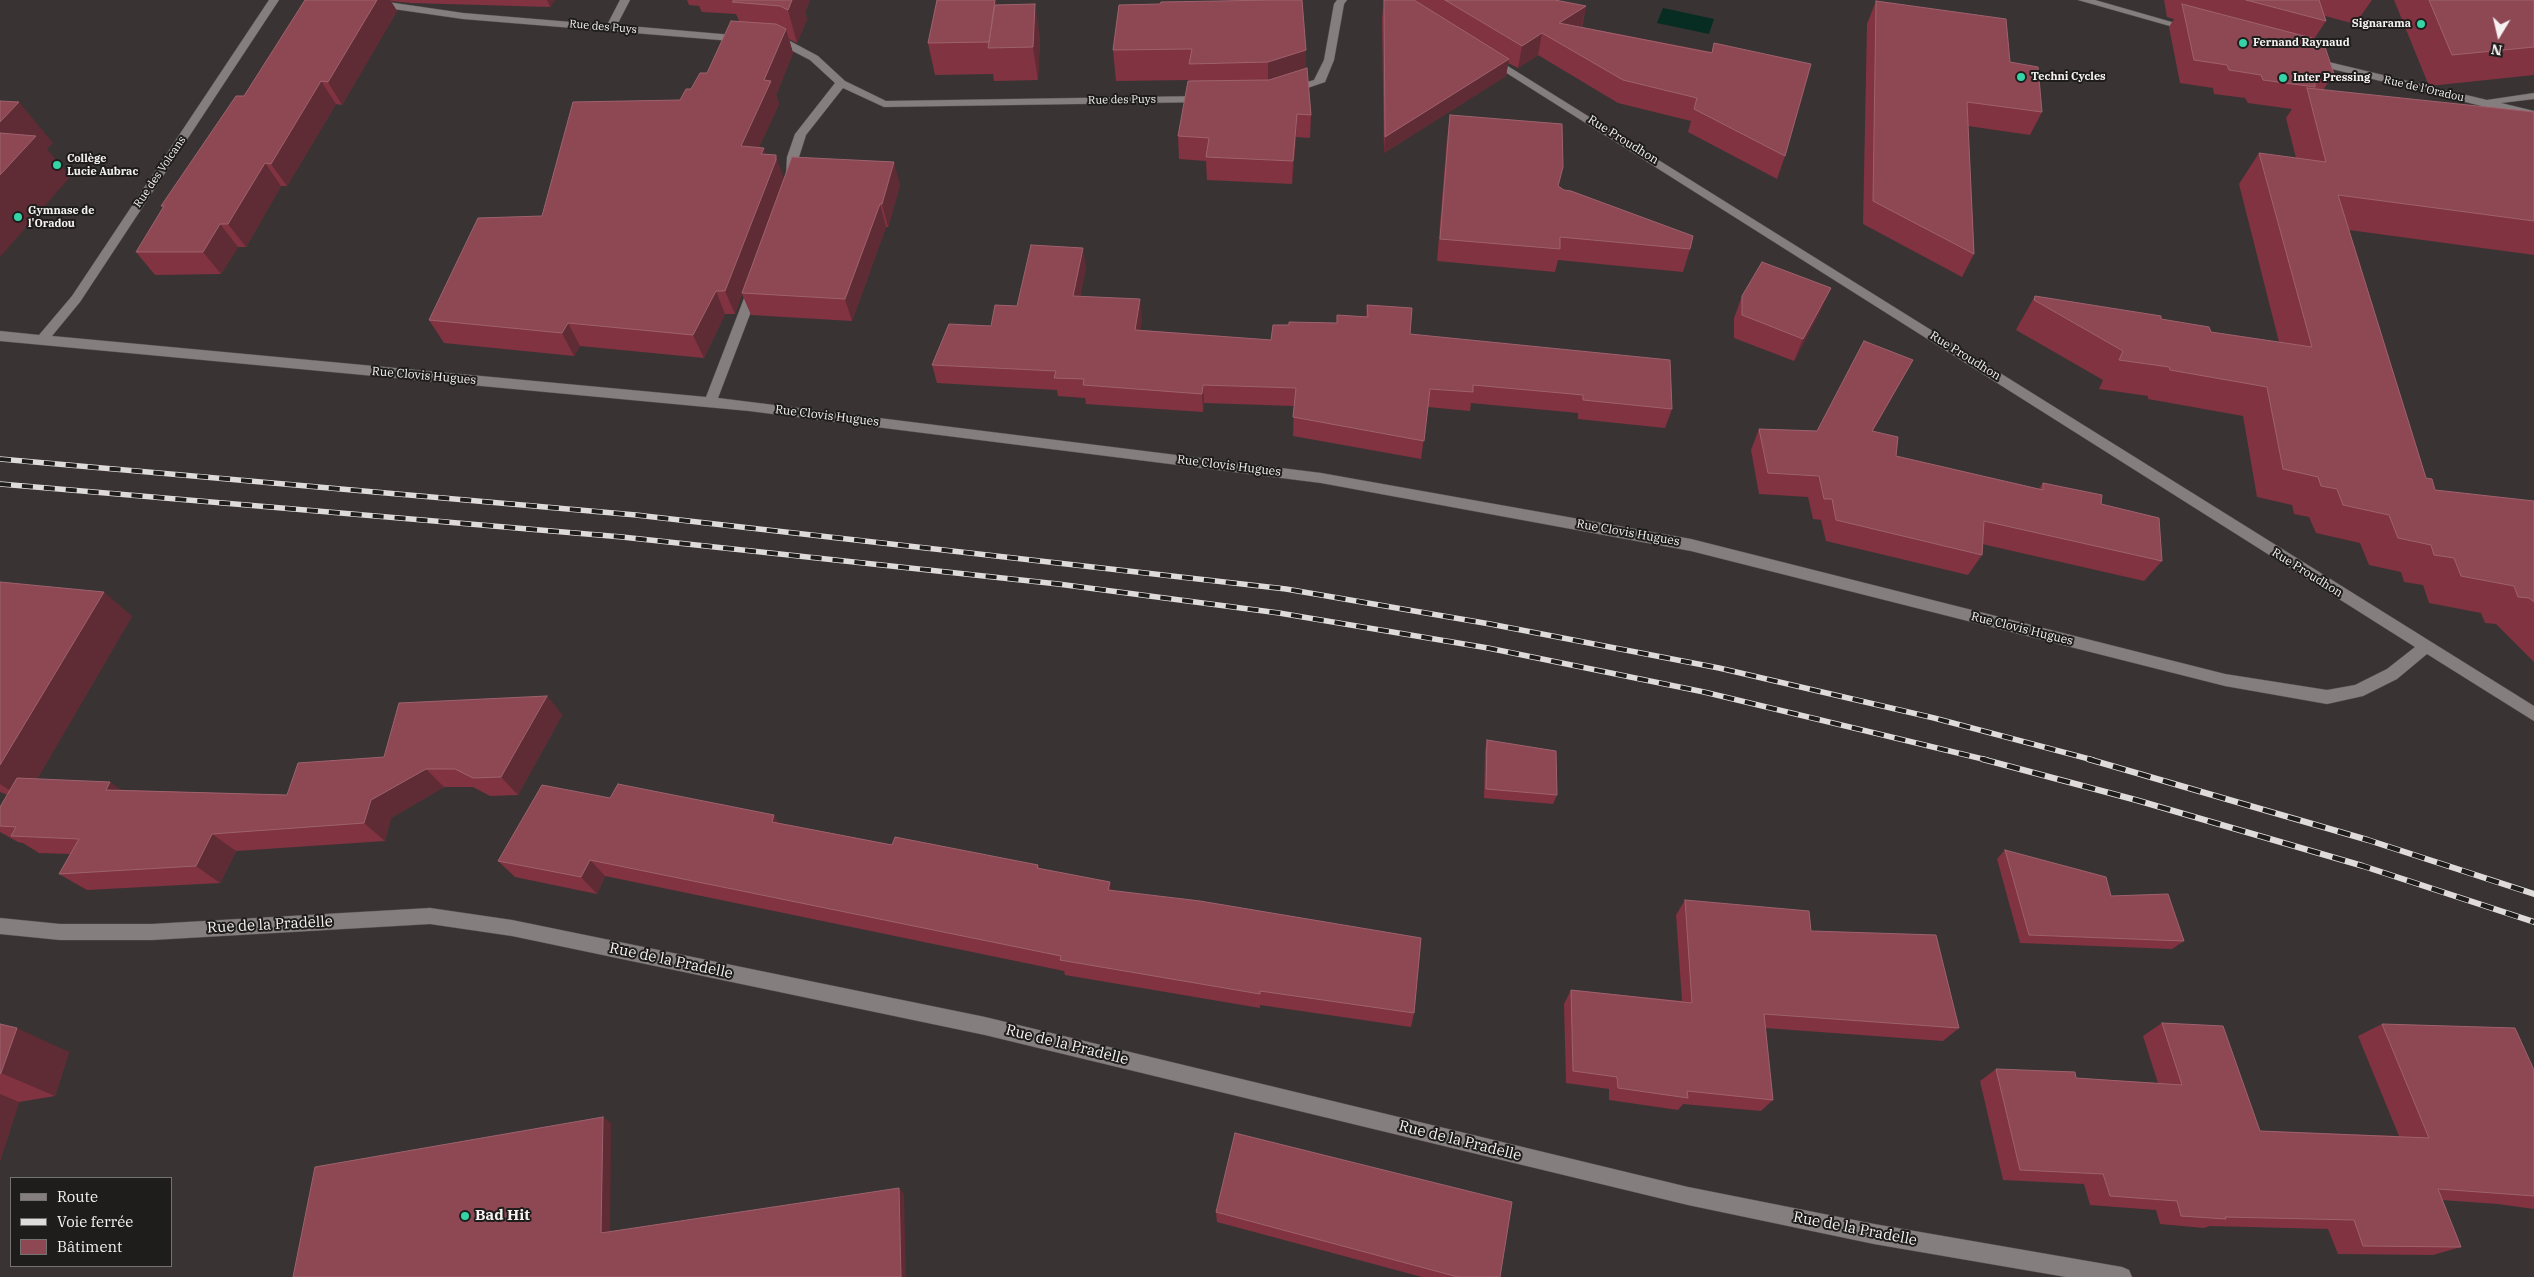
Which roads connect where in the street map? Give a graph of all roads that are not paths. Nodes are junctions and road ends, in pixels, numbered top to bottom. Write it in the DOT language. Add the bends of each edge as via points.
graph roads {
  1 [pos="274,0"];
  2 [pos="352,0"];
  3 [pos="626,0"];
  4 [pos="1342,0"];
  5 [pos="2083,0"];
  6 [pos="610,28"];
  7 [pos="2206,33"];
  8 [pos="1480,52"];
  9 [pos="2300,58"];
  10 [pos="841,83"];
  11 [pos="1277,95"];
  12 [pos="2534,96"];
  13 [pos="1220,98"];
  14 [pos="2481,102"];
  15 [pos="2534,115"];
  16 [pos="789,193"];
  17 [pos="758,275"];
  18 [pos="0,336"];
  19 [pos="42,340"];
  20 [pos="710,403"];
  21 [pos="2425,647"];
  22 [pos="2534,714"];
  23 [pos="0,926"];
  24 [pos="2119,1277"];
  1 -- 19 [label="street, Rue des Volcans" via="76,299"];
  2 -- 6 [label="street, Rue des Puys" via="463,16"];
  3 -- 6 [label="street"];
  4 -- 11 [label="street" via="1329,60 1319,82"];
  5 -- 7 [label="street"];
  6 -- 10 [label="street, Rue des Puys" via="786,42 814,58"];
  8 -- 21 [label="street, Rue Proudhon"];
  9 -- 14 [label="street, Rue de l'Oradou"];
  10 -- 13 [label="street, Rue des Puys" via="884,104"];
  10 -- 16 [label="street" via="801,134 793,157"];
  12 -- 14 [label="street"];
  14 -- 15 [label="street, Rue de l'Oradou"];
  17 -- 20 [label="street"];
  18 -- 19 [label="street, Rue Clovis Hugues"];
  19 -- 20 [label="street, Rue Clovis Hugues"];
  20 -- 21 [label="street, Rue Clovis Hugues" via="1321,478 1701,547 2225,680 2327,697 2358,691 2392,674"];
  21 -- 22 [label="street, Rue Proudhon"];
  23 -- 24 [label="street, Rue de la Pradelle" via="60,932 152,932 430,916 512,928 985,1026 1688,1196 1874,1234"];
}
